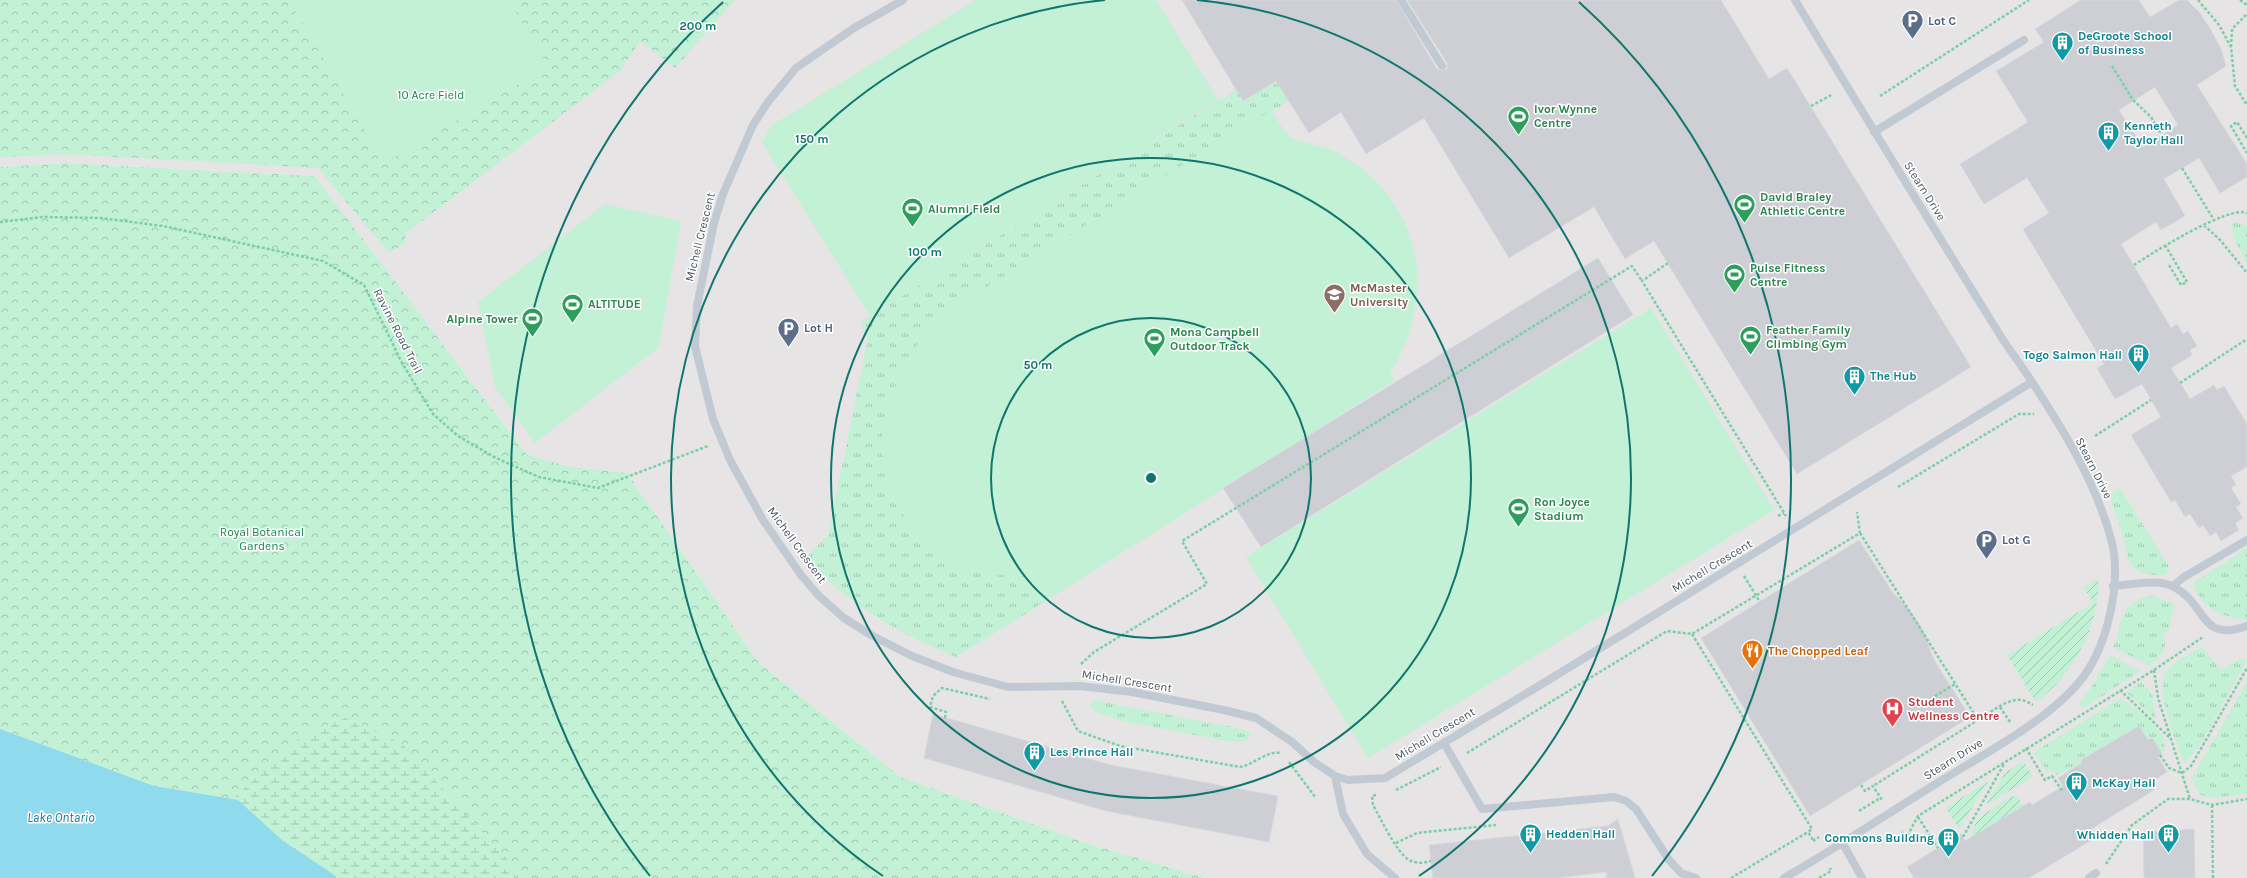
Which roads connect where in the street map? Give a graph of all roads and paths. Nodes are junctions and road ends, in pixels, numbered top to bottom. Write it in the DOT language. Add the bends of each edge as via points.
graph roads {
  1 [pos="903,0"];
  2 [pos="1401,0"];
  3 [pos="1795,0"];
  4 [pos="2029,0"];
  5 [pos="2198,0"];
  6 [pos="2240,0"];
  7 [pos="2247,5"];
  8 [pos="2247,14"];
  9 [pos="2024,40"];
  10 [pos="2231,47"];
  11 [pos="1442,66"];
  12 [pos="2112,66"];
  13 [pos="1833,94"];
  14 [pos="1880,96"];
  15 [pos="2247,105"];
  16 [pos="1811,106"];
  17 [pos="1874,132"];
  18 [pos="2162,135"];
  19 [pos="2247,138"];
  20 [pos="2247,153"];
  21 [pos="2182,168"];
  22 [pos="2247,212"];
  23 [pos="2214,220"];
  24 [pos="0,222"];
  25 [pos="2204,225"];
  26 [pos="2165,245"];
  27 [pos="1668,264"];
  28 [pos="2134,265"];
  29 [pos="2169,266"];
  30 [pos="2247,273"];
  31 [pos="1642,281"];
  32 [pos="2247,339"];
  33 [pos="2032,382"];
  34 [pos="2180,382"];
  35 [pos="2151,400"];
  36 [pos="2027,409"];
  37 [pos="2029,413"];
  38 [pos="2038,417"];
  39 [pos="2095,436"];
  40 [pos="722,440"];
  41 [pos="1898,486"];
  42 [pos="1784,512"];
  43 [pos="1857,512"];
  44 [pos="1778,516"];
  45 [pos="1787,518"];
  46 [pos="1860,533"];
  47 [pos="2247,540"];
  48 [pos="1744,575"];
  49 [pos="2113,586"];
  50 [pos="2173,586"];
  51 [pos="1756,596"];
  52 [pos="1760,602"];
  53 [pos="2247,626"];
  54 [pos="2214,628"];
  55 [pos="1692,634"];
  56 [pos="1081,664"];
  57 [pos="2247,668"];
  58 [pos="2154,670"];
  59 [pos="1955,684"];
  60 [pos="2120,690"];
  61 [pos="992,699"];
  62 [pos="1060,699"];
  63 [pos="1922,704"];
  64 [pos="2037,704"];
  65 [pos="2000,707"];
  66 [pos="945,718"];
  67 [pos="1978,720"];
  68 [pos="2013,726"];
  69 [pos="2170,738"];
  70 [pos="1444,743"];
  71 [pos="2027,748"];
  72 [pos="2160,755"];
  73 [pos="1284,756"];
  74 [pos="1288,760"];
  75 [pos="1453,760"];
  76 [pos="2004,763"];
  77 [pos="2182,773"];
  78 [pos="1335,776"];
  79 [pos="1861,785"];
  80 [pos="1873,786"];
  81 [pos="1395,790"];
  82 [pos="2063,792"];
  83 [pos="1380,794"];
  84 [pos="1316,798"];
  85 [pos="2247,799"];
  86 [pos="2190,800"];
  87 [pos="2212,805"];
  88 [pos="1859,811"];
  89 [pos="1918,816"];
  90 [pos="1808,832"];
  91 [pos="1902,832"];
  92 [pos="1963,837"];
  93 [pos="1813,840"];
  94 [pos="1842,842"];
  95 [pos="1938,848"];
  96 [pos="1431,861"];
  97 [pos="1831,871"];
  98 [pos="2093,875"];
  99 [pos="1395,878"];
  100 [pos="1696,878"];
  101 [pos="1731,878"];
  102 [pos="1784,878"];
  103 [pos="1819,878"];
  104 [pos="1862,878"];
  105 [pos="2214,878"];
  1 -- 40 [label="lane, Michell Crescent" via="814,54 796,68 753,125 723,194 714,223 697,306 695,346 713,419"];
  2 -- 11 [label="lane"];
  3 -- 17 [label="lane, Stearn Drive"];
  4 -- 14 [label="path"];
  5 -- 10 [label="path" via="2219,25"];
  6 -- 7 [label="path"];
  8 -- 10 [label="path" via="2232,29"];
  9 -- 17 [label="lane"];
  10 -- 15 [label="path" via="2235,86"];
  12 -- 18 [label="path" via="2133,100 2150,117"];
  13 -- 16 [label="path"];
  17 -- 33 [label="lane, Stearn Drive" via="2004,342"];
  19 -- 20 [label="path" via="2237,122 2231,126"];
  21 -- 23 [label="path"];
  22 -- 23 [label="path" via="2225,215"];
  23 -- 25 [label="path"];
  24 -- 40 [label="path, Ravine Road Trail" via="43,216 100,218 163,226 323,261 364,285 402,363 433,414 458,436 496,458 539,477 598,488"];
  25 -- 26 [label="path"];
  25 -- 30 [label="path"];
  26 -- 28 [label="path"];
  26 -- 29 [label="path" via="2187,282 2181,285"];
  27 -- 31 [label="path"];
  31 -- 42 [label="path"];
  31 -- 56 [label="path" via="1632,266 1182,541 1207,584 1094,652"];
  32 -- 34 [label="path"];
  33 -- 49 [label="lane, Stearn Drive" via="2094,489 2112,542 2116,569"];
  33 -- 70 [label="lane, Michell Crescent"];
  35 -- 39 [label="path"];
  36 -- 37 [label="path"];
  37 -- 38 [label="path"];
  37 -- 41 [label="path" via="2019,414"];
  40 -- 78 [label="lane, Michell Crescent" via="756,509 801,575 834,609 872,635 912,656 953,672 1008,687 1069,685 1132,692 1256,718"];
  42 -- 44 [label="path"];
  42 -- 45 [label="path"];
  43 -- 46 [label="path"];
  46 -- 51 [label="path"];
  46 -- 59 [label="path"];
  47 -- 50 [label="lane"];
  48 -- 51 [label="path"];
  49 -- 50 [label="lane" via="2152,583"];
  49 -- 94 [label="lane, Stearn Drive" via="2109,617 2100,646 2088,671 2068,696 2036,720"];
  50 -- 54 [label="lane" via="2190,599"];
  51 -- 52 [label="path"];
  51 -- 55 [label="path"];
  53 -- 54 [label="lane" via="2223,632"];
  54 -- 58 [label="path"];
  55 -- 75 [label="path" via="1667,631"];
  55 -- 90 [label="path" via="1812,829"];
  57 -- 77 [label="path" via="2198,756"];
  58 -- 60 [label="path"];
  58 -- 69 [label="path" via="2158,698"];
  59 -- 63 [label="path"];
  59 -- 67 [label="path"];
  60 -- 69 [label="path"];
  60 -- 71 [label="path"];
  61 -- 66 [label="path" via="942,688 933,696 930,707 946,712"];
  62 -- 73 [label="path" via="1078,731 1120,746 1230,767 1248,766 1275,752"];
  64 -- 65 [label="path" via="2016,700"];
  65 -- 67 [label="path"];
  65 -- 68 [label="path"];
  67 -- 80 [label="path"];
  69 -- 77 [label="path"];
  70 -- 75 [label="lane"];
  70 -- 78 [label="lane, Michell Crescent" via="1385,778 1348,780"];
  71 -- 76 [label="path"];
  71 -- 82 [label="path" via="2045,780 2052,776"];
  72 -- 77 [label="path" via="2169,768"];
  74 -- 84 [label="path"];
  75 -- 81 [label="path"];
  75 -- 100 [label="lane" via="1482,809 1601,796 1614,796 1626,801 1636,809 1669,860 1681,872"];
  76 -- 89 [label="path"];
  76 -- 92 [label="path"];
  77 -- 86 [label="path"];
  78 -- 99 [label="lane" via="1343,814 1367,854"];
  79 -- 80 [label="path" via="1865,791"];
  80 -- 88 [label="path" via="1880,798"];
  83 -- 96 [label="path" via="1372,796 1373,804 1403,854 1410,861"];
  85 -- 87 [label="path"];
  86 -- 87 [label="path"];
  86 -- 98 [label="path" via="2168,799 2132,825 2105,864"];
  87 -- 105 [label="path"];
  89 -- 91 [label="path" via="1906,838"];
  89 -- 95 [label="path"];
  90 -- 93 [label="path"];
  90 -- 101 [label="path"];
  94 -- 102 [label="lane, Stearn Drive"];
  94 -- 104 [label="lane"];
  97 -- 103 [label="path"];
}
